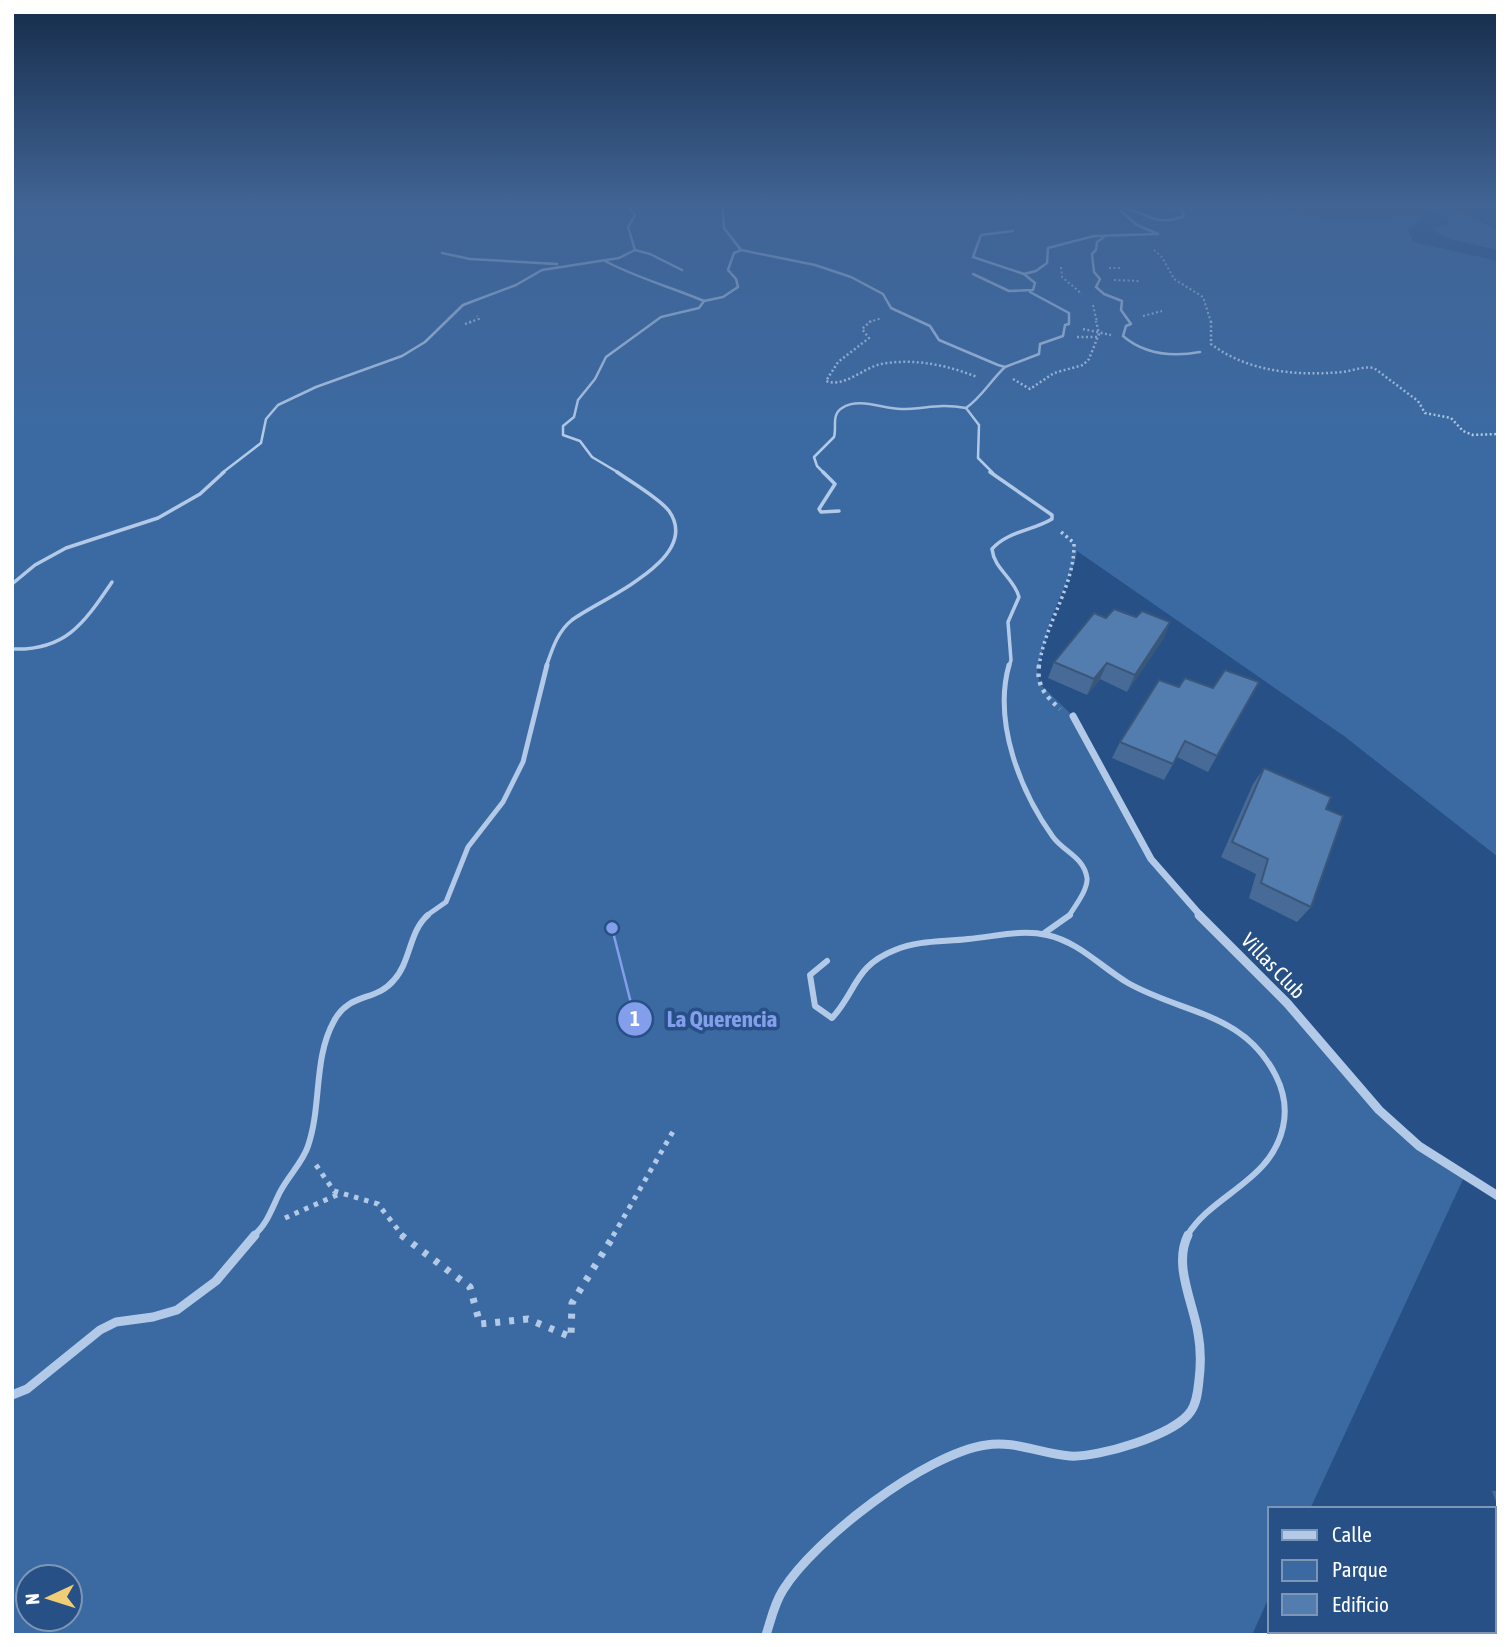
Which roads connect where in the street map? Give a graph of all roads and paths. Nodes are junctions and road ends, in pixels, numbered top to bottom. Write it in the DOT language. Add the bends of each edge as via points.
graph roads {
  1 [pos="523,281"];
  2 [pos="653,281"];
  3 [pos="736,281"];
  4 [pos="860,281"];
  5 [pos="984,281"];
  6 [pos="1032,281"];
  7 [pos="1099,281"];
  8 [pos="1030,292"];
  9 [pos="883,293"];
  10 [pos="704,301"];
  11 [pos="1069,324"];
  12 [pos="1123,336"];
  13 [pos="1200,352"];
  14 [pos="1005,367"];
  15 [pos="966,408"];
  16 [pos="839,511"];
  17 [pos="1049,522"];
  18 [pos="112,582"];
  19 [pos="12,584"];
  20 [pos="12,649"];
  21 [pos="1073,716"];
  22 [pos="1043,934"];
  23 [pos="827,961"];
  24 [pos="675,1128"];
  25 [pos="308,1149"];
  26 [pos="339,1194"];
  27 [pos="1498,1196"];
  28 [pos="261,1229"];
  29 [pos="12,1395"];
  30 [pos="766,1635"];
  1 -- 19 [label="lane" via="456,309 425,342 402,356 285,401 265,419 261,443 189,501 158,519 66,548"];
  2 -- 10 [label="lane"];
  3 -- 10 [label="lane" via="737,287 723,297"];
  4 -- 9 [label="lane"];
  5 -- 8 [label="lane" via="996,288"];
  6 -- 8 [label="lane"];
  7 -- 12 [label="lane" via="1099,292 1122,301 1121,310 1131,324"];
  8 -- 11 [label="lane" via="1065,309"];
  9 -- 14 [label="lane" via="891,308 930,326 939,340"];
  10 -- 25 [label="lane" via="699,307 661,317 606,357 578,400 574,417 561,431 580,440 592,457 668,510 676,527 673,546 666,557 571,621 557,637 520,770 503,802 468,847 446,902 416,930 394,981 350,1001 332,1024 321,1056"];
  11 -- 12 [label="path"];
  11 -- 14 [label="lane" via="1063,336 1040,344 1039,354"];
  12 -- 13 [label="lane" via="1150,351"];
  14 -- 15 [label="lane"];
  15 -- 16 [label="lane" via="942,404 901,410 856,403 838,410 835,438 814,457 835,484 819,509"];
  15 -- 17 [label="lane" via="979,425 978,461 1052,515"];
  17 -- 21 [label="path" via="1077,551 1037,670 1046,697"];
  17 -- 22 [label="lane" via="1005,536 991,554 1019,591 1008,622 1011,660 1004,684 1005,730 1016,766 1043,821 1055,840 1082,863 1087,879 1069,917"];
  18 -- 20 [label="lane" via="90,614 60,642 32,652"];
  21 -- 27 [label="street, Villas Club" via="1151,859 1186,901 1287,1003 1379,1110 1419,1146"];
  22 -- 23 [label="lane" via="903,946 869,965 855,979 842,1008 832,1018 815,1006 810,975"];
  22 -- 30 [label="lane" via="1073,944 1156,997 1238,1028 1254,1040 1279,1081 1286,1104 1278,1144 1262,1169 1191,1228 1184,1244 1201,1356 1199,1388 1191,1412 1171,1429 1092,1454 1074,1456 986,1444 936,1462 842,1527 803,1563 782,1591"];
  24 -- 26 [label="path" via="572,1303 571,1337 528,1319 480,1324 470,1287 401,1235 378,1204"];
  25 -- 26 [label="path" via="327,1187"];
  25 -- 28 [label="lane"];
  26 -- 28 [label="path"];
  28 -- 29 [label="lane" via="216,1281 177,1310 116,1322 100,1330 27,1389"];
}
